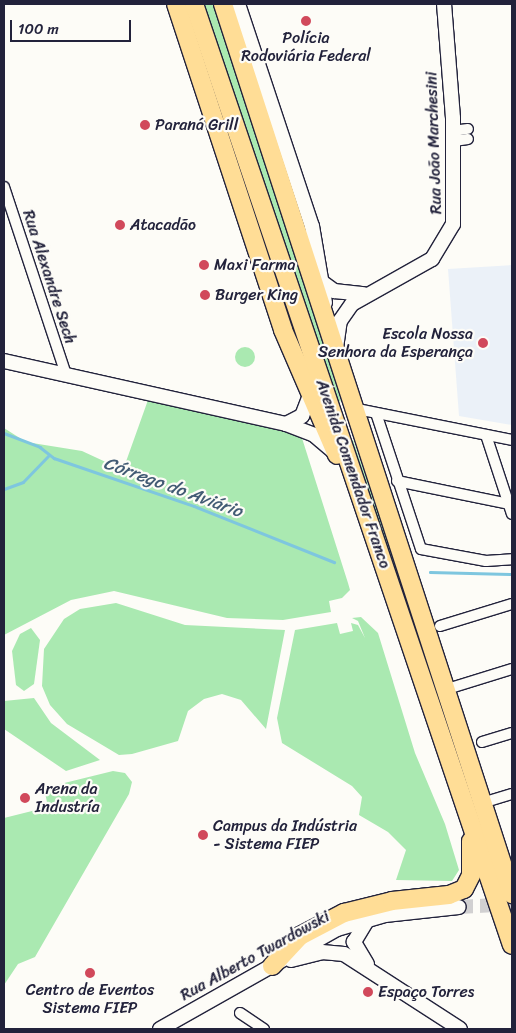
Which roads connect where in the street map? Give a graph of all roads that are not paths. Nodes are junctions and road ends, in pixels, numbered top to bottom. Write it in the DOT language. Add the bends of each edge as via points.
graph roads {
  1 [pos="176,4"];
  2 [pos="194,4"];
  3 [pos="222,4"];
  4 [pos="238,4"];
  5 [pos="444,4"];
  6 [pos="468,134"];
  7 [pos="453,136"];
  8 [pos="4,187"];
  9 [pos="308,270"];
  10 [pos="286,276"];
  11 [pos="324,284"];
  12 [pos="364,294"];
  13 [pos="322,319"];
  14 [pos="293,353"];
  15 [pos="334,359"];
  16 [pos="4,361"];
  17 [pos="66,375"];
  18 [pos="309,398"];
  19 [pos="351,408"];
  20 [pos="376,413"];
  21 [pos="286,424"];
  22 [pos="486,435"];
  23 [pos="512,440"];
  24 [pos="337,455"];
  25 [pos="397,481"];
  26 [pos="360,493"];
  27 [pos="511,509"];
  28 [pos="512,559"];
  29 [pos="512,604"];
  30 [pos="440,626"];
  31 [pos="512,669"];
  32 [pos="444,690"];
  33 [pos="512,733"];
  34 [pos="482,742"];
  35 [pos="512,794"];
  36 [pos="479,813"];
  37 [pos="512,856"];
  38 [pos="512,894"];
  39 [pos="459,907"];
  40 [pos="369,918"];
  41 [pos="512,945"];
  42 [pos="272,966"];
  43 [pos="369,967"];
  44 [pos="240,1013"];
  45 [pos="160,1029"];
  46 [pos="264,1029"];
  47 [pos="460,1029"];
  1 -- 14 [label="highway"];
  2 -- 10 [label="highway, Avenida Comendador Franco"];
  3 -- 9 [label="highway, Avenida Comendador Franco"];
  4 -- 11 [label="main road, Avenida Comendador Franco" via="312,226"];
  5 -- 7 [label="main road, Rua João Marchesini"];
  6 -- 7 [label="street"];
  7 -- 12 [label="main road, Rua João Marchesini" via="456,202 453,224 442,249 420,268"];
  8 -- 17 [label="street, Rua Alexandre Sech"];
  9 -- 11 [label="main road"];
  9 -- 13 [label="highway, Avenida Comendador Franco"];
  10 -- 14 [label="highway" via="295,331"];
  10 -- 26 [label="highway, Avenida Comendador Franco"];
  11 -- 12 [label="main road" via="334,291"];
  11 -- 13 [label="main road, Avenida Comendador Franco"];
  12 -- 15 [label="main road, Rua João Marchesini" via="340,321"];
  13 -- 15 [label="highway, Avenida Comendador Franco"];
  14 -- 18 [label="highway"];
  15 -- 19 [label="highway, Avenida Comendador Franco"];
  16 -- 17 [label="main road"];
  17 -- 21 [label="main road"];
  18 -- 21 [label="main road" via="302,416"];
  18 -- 24 [label="highway"];
  19 -- 20 [label="street"];
  19 -- 32 [label="highway, Avenida Comendador Franco"];
  20 -- 22 [label="street"];
  20 -- 25 [label="street"];
  21 -- 24 [label="main road" via="314,435"];
  22 -- 23 [label="street"];
  22 -- 27 [label="street"];
  24 -- 26 [label="highway"];
  25 -- 27 [label="street"];
  25 -- 28 [label="street" via="422,549 486,562"];
  26 -- 36 [label="highway, Avenida Comendador Franco"];
  29 -- 30 [label="street"];
  31 -- 32 [label="street"];
  32 -- 36 [label="highway, Avenida Comendador Franco"];
  33 -- 34 [label="street"];
  35 -- 36 [label="street"];
  36 -- 37 [label="highway"];
  36 -- 38 [label="highway, Avenida Comendador Franco"];
  36 -- 41 [label="highway, Avenida Comendador Franco"];
  36 -- 42 [label="highway" via="472,865 464,889 449,896 392,900 344,914 300,936"];
  39 -- 40 [label="main road, Rua Alberto Twardowski"];
  40 -- 42 [label="main road, Rua Alberto Twardowski" via="324,935"];
  40 -- 43 [label="main road" via="354,942"];
  42 -- 43 [label="main road" via="322,952 344,954"];
  42 -- 45 [label="main road, Rua Alberto Twardowski"];
  43 -- 47 [label="main road"];
  44 -- 46 [label="street"];
}
